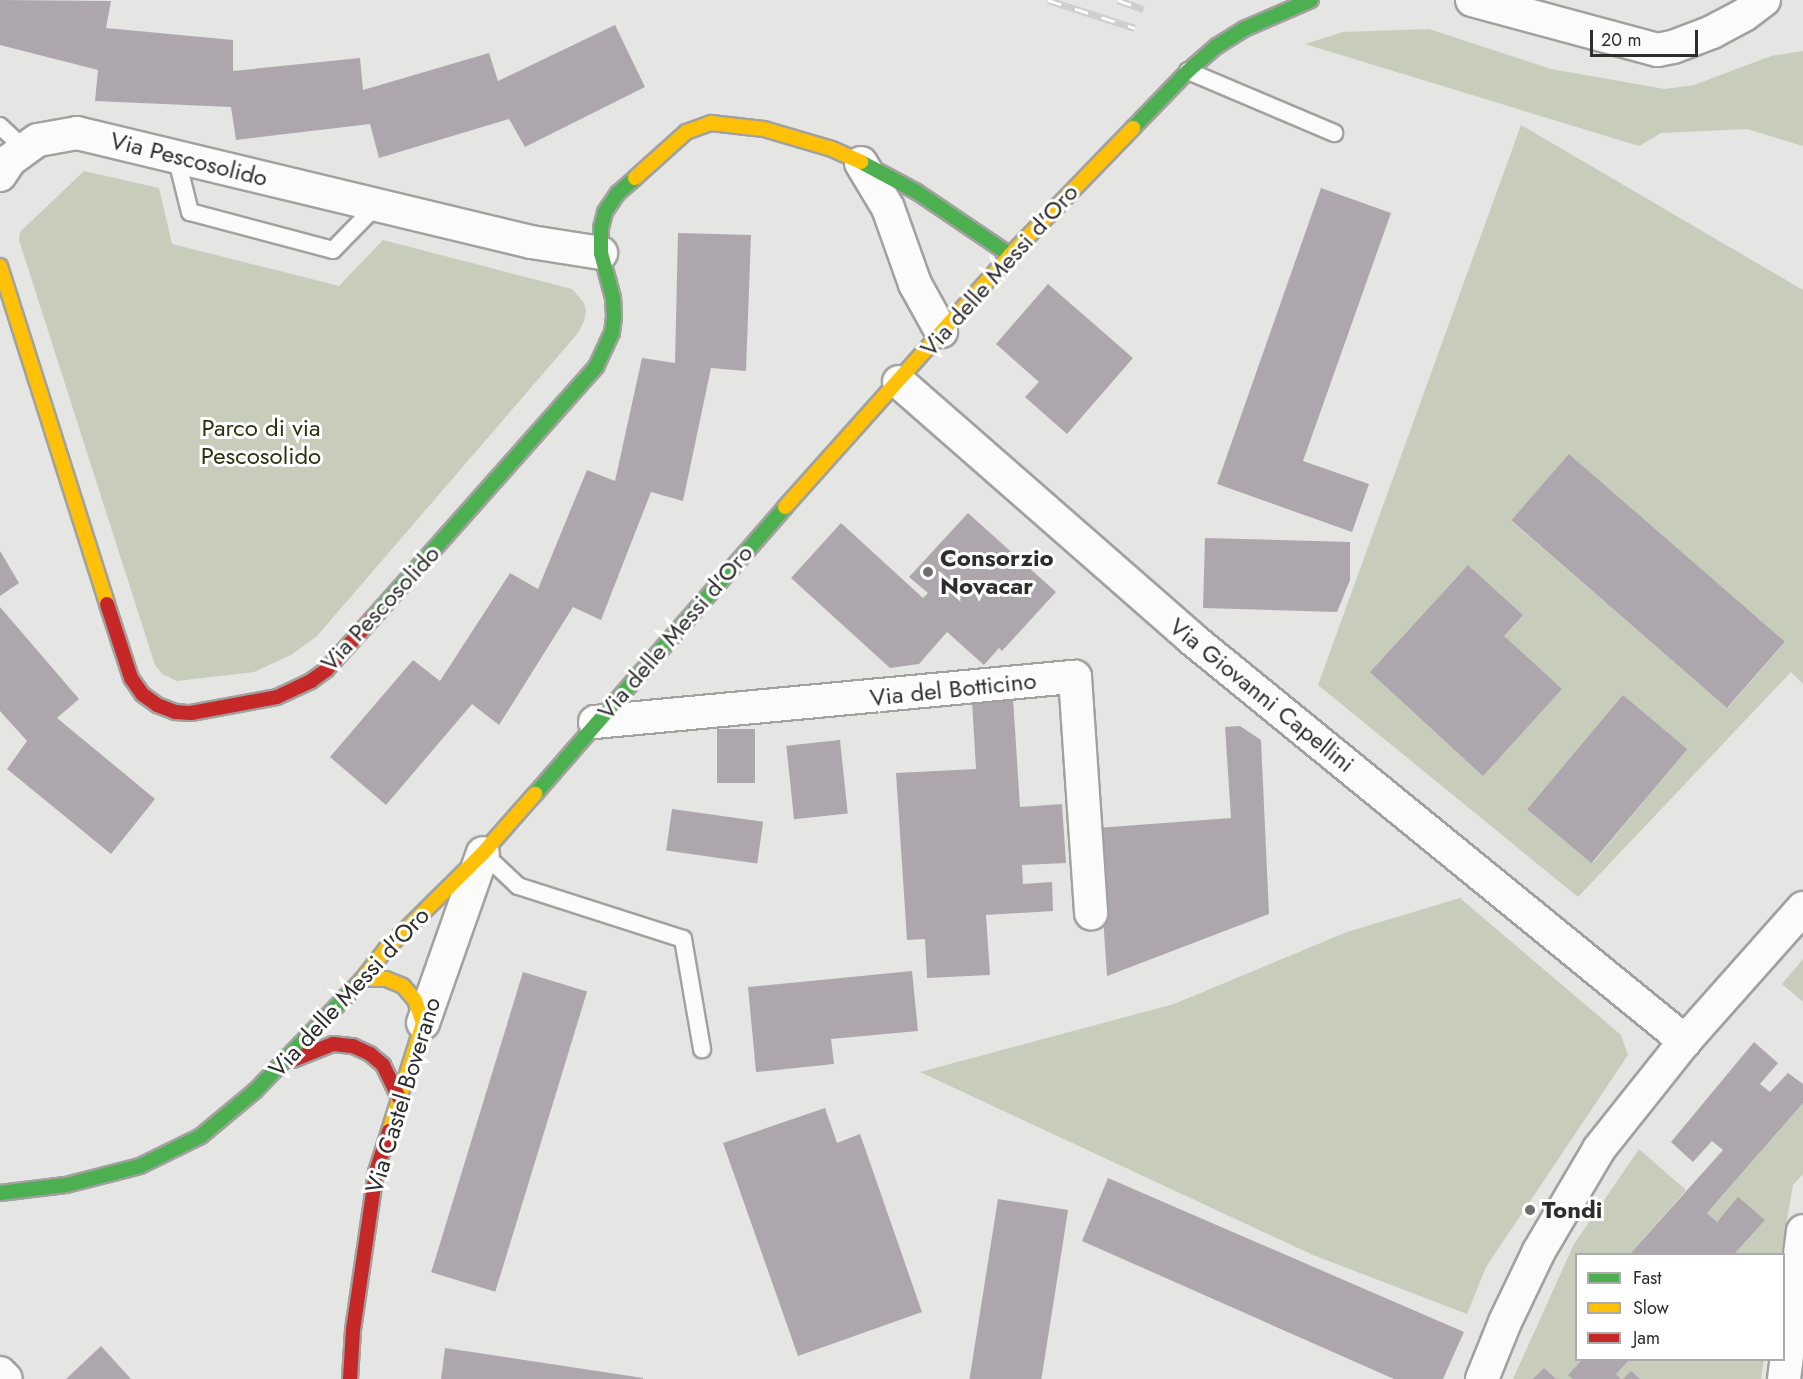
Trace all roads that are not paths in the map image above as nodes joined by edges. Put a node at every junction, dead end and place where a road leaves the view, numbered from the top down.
1 (1311, 0) edge
2 (1472, 0) edge
3 (1764, 0) edge
4 (1188, 70) junction
5 (0, 126) edge
6 (1334, 133) dead end
7 (24, 148) junction
8 (176, 156) junction
9 (861, 163) junction
10 (0, 175) edge
11 (376, 206) junction
12 (601, 253) junction
13 (1010, 255) junction
14 (0, 266) edge
15 (941, 331) junction
16 (898, 382) junction
17 (595, 722) junction
18 (483, 853) junction
19 (1803, 908) edge
20 (1091, 913) dead end
21 (363, 979) junction
22 (423, 1023) junction
23 (1685, 1041) junction
24 (702, 1049) dead end
25 (281, 1066) junction
26 (399, 1098) junction
27 (0, 1192) edge
28 (1803, 1231) edge
29 (0, 1373) edge
30 (6, 1379) edge
31 (350, 1379) edge
32 (1482, 1379) edge
33 (1785, 1379) edge

1 - 4 street, Via delle Messi d'Oro
2 - 3 street
4 - 6 lane
4 - 13 street, Via delle Messi d'Oro
5 - 7 lane
7 - 8 street, Via Pescosolido
7 - 10 street, Via Pescosolido
8 - 11 street, Via Pescosolido
8 - 11 lane
9 - 12 street, Via Pescosolido
9 - 13 street, Via Pescosolido
9 - 15 street
11 - 12 street, Via Pescosolido
12 - 14 street, Via Pescosolido
13 - 15 street, Via delle Messi d'Oro
15 - 16 street, Via delle Messi d'Oro
16 - 17 street, Via delle Messi d'Oro
16 - 23 street, Via Giovanni Capellini
17 - 18 street, Via delle Messi d'Oro
17 - 20 street, Via del Botticino
18 - 21 street, Via delle Messi d'Oro
18 - 22 street, Via Castel Boverano
18 - 24 lane
19 - 23 street
21 - 22 street
21 - 25 street, Via delle Messi d'Oro
22 - 26 street, Via Castel Boverano
23 - 32 street
25 - 26 street
25 - 27 street, Via delle Messi d'Oro
26 - 31 street, Via Castel Boverano
28 - 33 street
29 - 30 street

